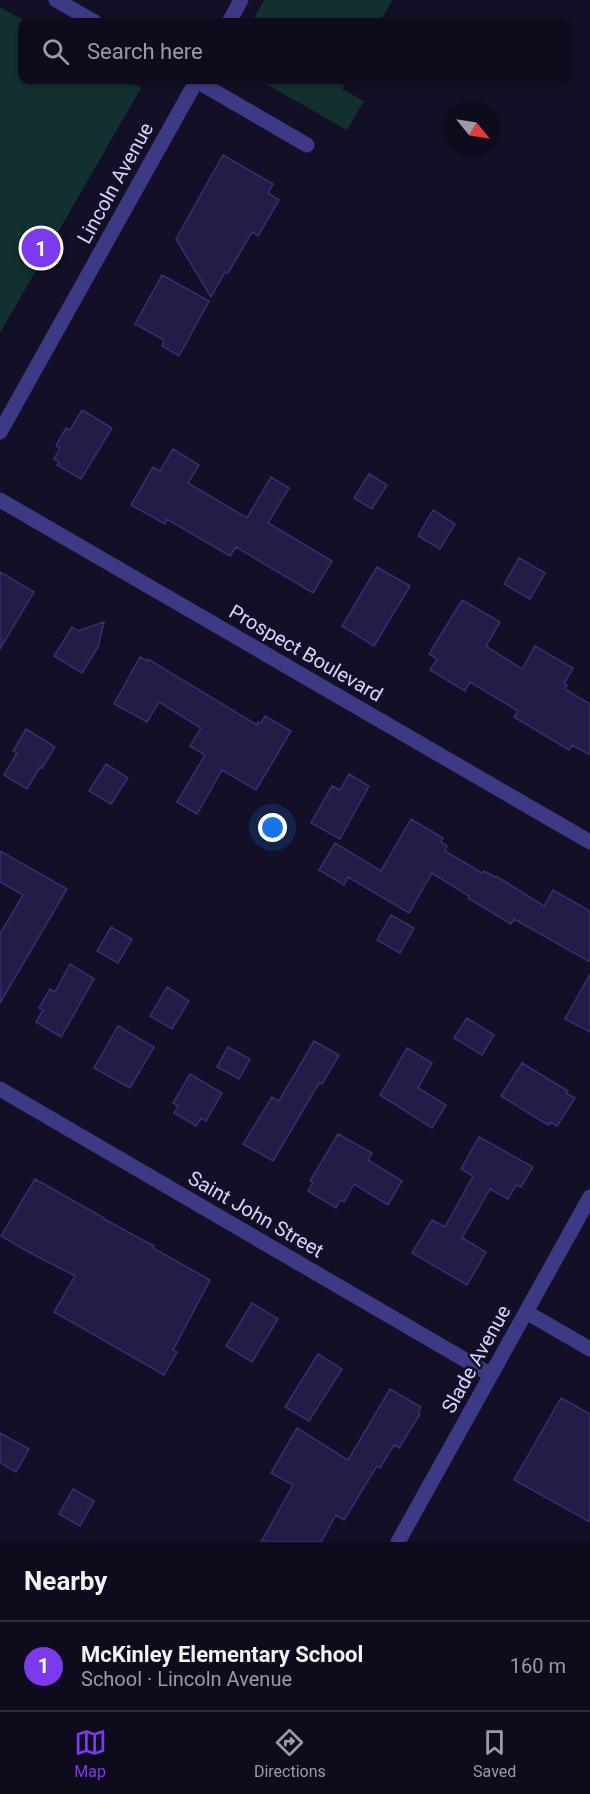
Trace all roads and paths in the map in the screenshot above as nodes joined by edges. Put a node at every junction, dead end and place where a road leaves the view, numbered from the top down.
1 (56, 0) edge
2 (241, 0) edge
3 (88, 18) edge
4 (231, 18) edge
5 (194, 84) edge
6 (203, 84) edge
7 (306, 145) dead end
8 (0, 432) edge
9 (0, 500) edge
10 (590, 842) edge
11 (0, 1089) edge
12 (590, 1197) edge
13 (526, 1312) junction
14 (590, 1349) edge
15 (491, 1375) junction
16 (398, 1542) edge

1 - 3 street
2 - 4 street
5 - 8 street, Lincoln Avenue
6 - 7 street
9 - 10 street, Prospect Boulevard
11 - 15 street, Saint John Street
12 - 13 street, Slade Avenue
13 - 14 street
13 - 15 street, Slade Avenue
15 - 16 street, Slade Avenue

